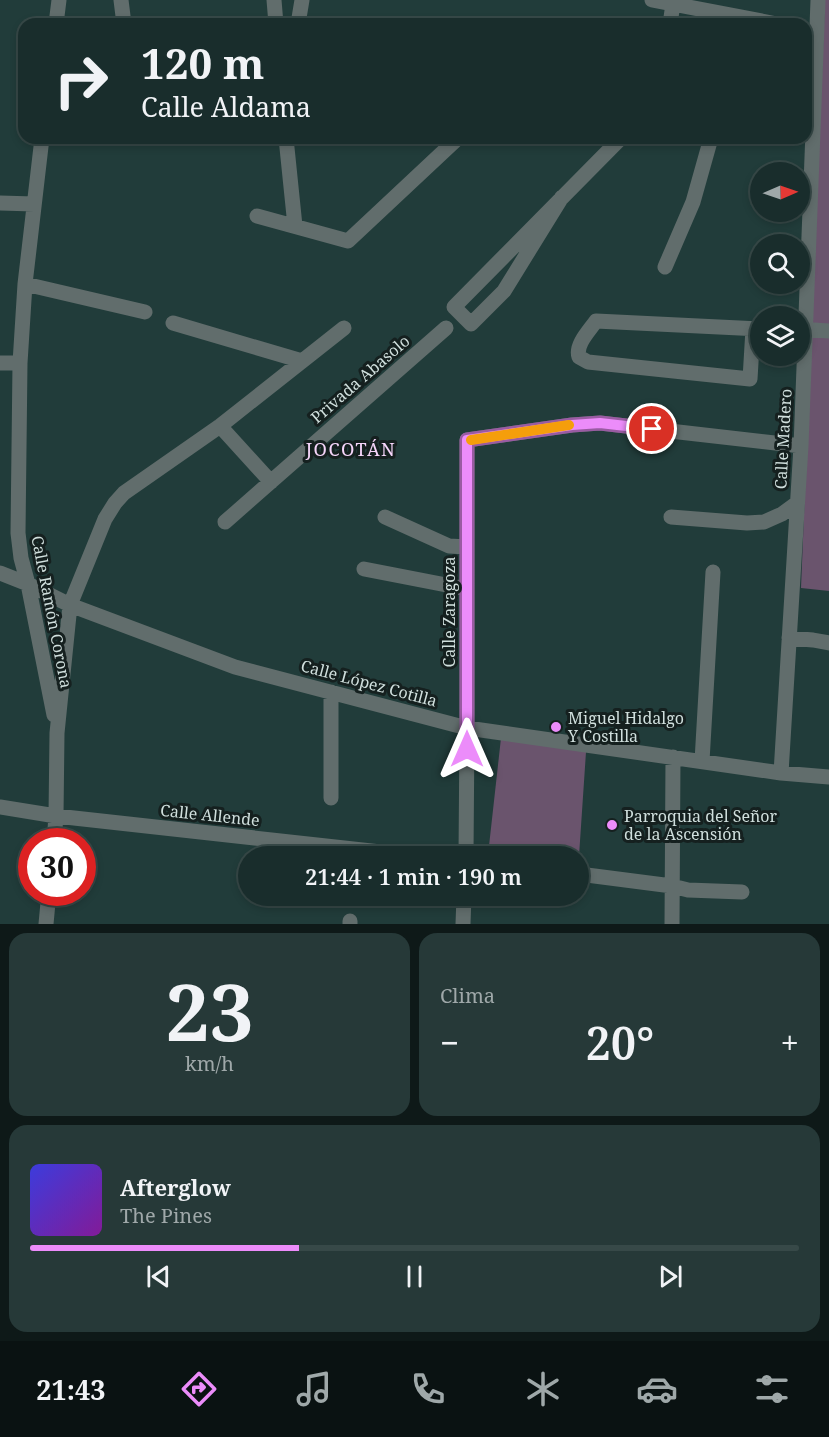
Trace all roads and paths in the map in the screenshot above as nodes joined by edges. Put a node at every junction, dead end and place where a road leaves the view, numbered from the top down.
1 (59, 0) edge
2 (121, 0) edge
3 (274, 0) edge
4 (302, 0) edge
5 (652, 0) edge
6 (818, 0) edge
7 (673, 4) junction
8 (57, 18) edge
9 (123, 18) edge
10 (276, 18) edge
11 (299, 18) edge
12 (671, 18) edge
13 (731, 18) edge
14 (812, 27) edge
15 (41, 144) edge
16 (287, 144) edge
17 (452, 144) edge
18 (615, 144) edge
19 (709, 144) edge
20 (808, 144) edge
21 (562, 197) junction
22 (0, 203) edge
23 (34, 204) junction
24 (257, 216) dead end
25 (295, 226) junction
26 (665, 267) dead end
27 (25, 284) junction
28 (804, 306) edge
29 (145, 312) dead end
30 (172, 323) dead end
31 (344, 328) dead end
32 (446, 328) dead end
33 (757, 329) edge
34 (810, 330) edge
35 (829, 331) edge
36 (303, 361) junction
37 (0, 363) edge
38 (20, 363) junction
39 (802, 366) edge
40 (220, 426) junction
41 (801, 446) junction
42 (271, 482) junction
43 (797, 504) junction
44 (385, 517) dead end
45 (671, 517) dead end
46 (225, 522) dead end
47 (463, 547) junction
48 (364, 569) dead end
49 (713, 572) dead end
50 (0, 573) edge
51 (28, 584) junction
52 (467, 589) junction
53 (69, 605) junction
54 (789, 638) junction
55 (829, 644) edge
56 (331, 692) junction
57 (467, 728) junction
58 (57, 733) junction
59 (673, 757) junction
60 (702, 761) junction
61 (781, 773) junction
62 (829, 777) edge
63 (331, 798) dead end
64 (0, 807) edge
65 (56, 816) junction
66 (55, 828) edge
67 (327, 846) edge
68 (466, 846) edge
69 (589, 875) edge
70 (672, 886) junction
71 (742, 892) dead end
72 (48, 906) edge
73 (464, 906) edge
74 (46, 924) edge
75 (463, 924) edge
76 (672, 924) edge

1 - 8 street
2 - 9 street
3 - 10 street
4 - 11 street
5 - 7 street
6 - 14 street, Calle Madero
7 - 12 street
7 - 13 street
15 - 23 street, Calle Ramón Corona
16 - 25 street
17 - 25 street
18 - 21 street
19 - 26 street
20 - 28 street, Calle Madero
21 - 21 street
22 - 23 street
23 - 27 street, Calle Ramón Corona
24 - 25 street
27 - 29 street
27 - 38 street, Calle Ramón Corona
30 - 36 street
31 - 36 street
32 - 42 street, Privada Abasolo
33 - 33 street
34 - 35 street
36 - 40 street
37 - 38 street
38 - 51 street, Calle Ramón Corona
39 - 41 street, Calle Madero
40 - 42 street
40 - 53 street
41 - 43 street, Calle Madero
41 - 47 street, Calle Zaragoza
42 - 46 street, Privada Abasolo
43 - 45 street
43 - 54 street, Calle Madero
44 - 47 street
47 - 52 street, Calle Zaragoza
48 - 52 street
49 - 60 street
50 - 51 street, Calle López Cotilla
51 - 53 street, Calle López Cotilla
51 - 58 street, Calle Ramón Corona
52 - 57 street, Calle Zaragoza
53 - 56 street, Calle López Cotilla
53 - 58 street
54 - 55 street
54 - 61 street, Calle Madero
56 - 57 street, Calle López Cotilla
56 - 63 street
57 - 59 street, Calle López Cotilla
57 - 68 street, Calle Zaragoza
58 - 65 street
59 - 60 street, Calle López Cotilla
59 - 70 street
60 - 61 street, Calle López Cotilla
61 - 62 street, Calle López Cotilla
64 - 65 street, Calle Allende
65 - 66 street
65 - 67 street, Calle Allende
69 - 70 street
70 - 71 street
70 - 76 street
72 - 74 street
73 - 75 street

